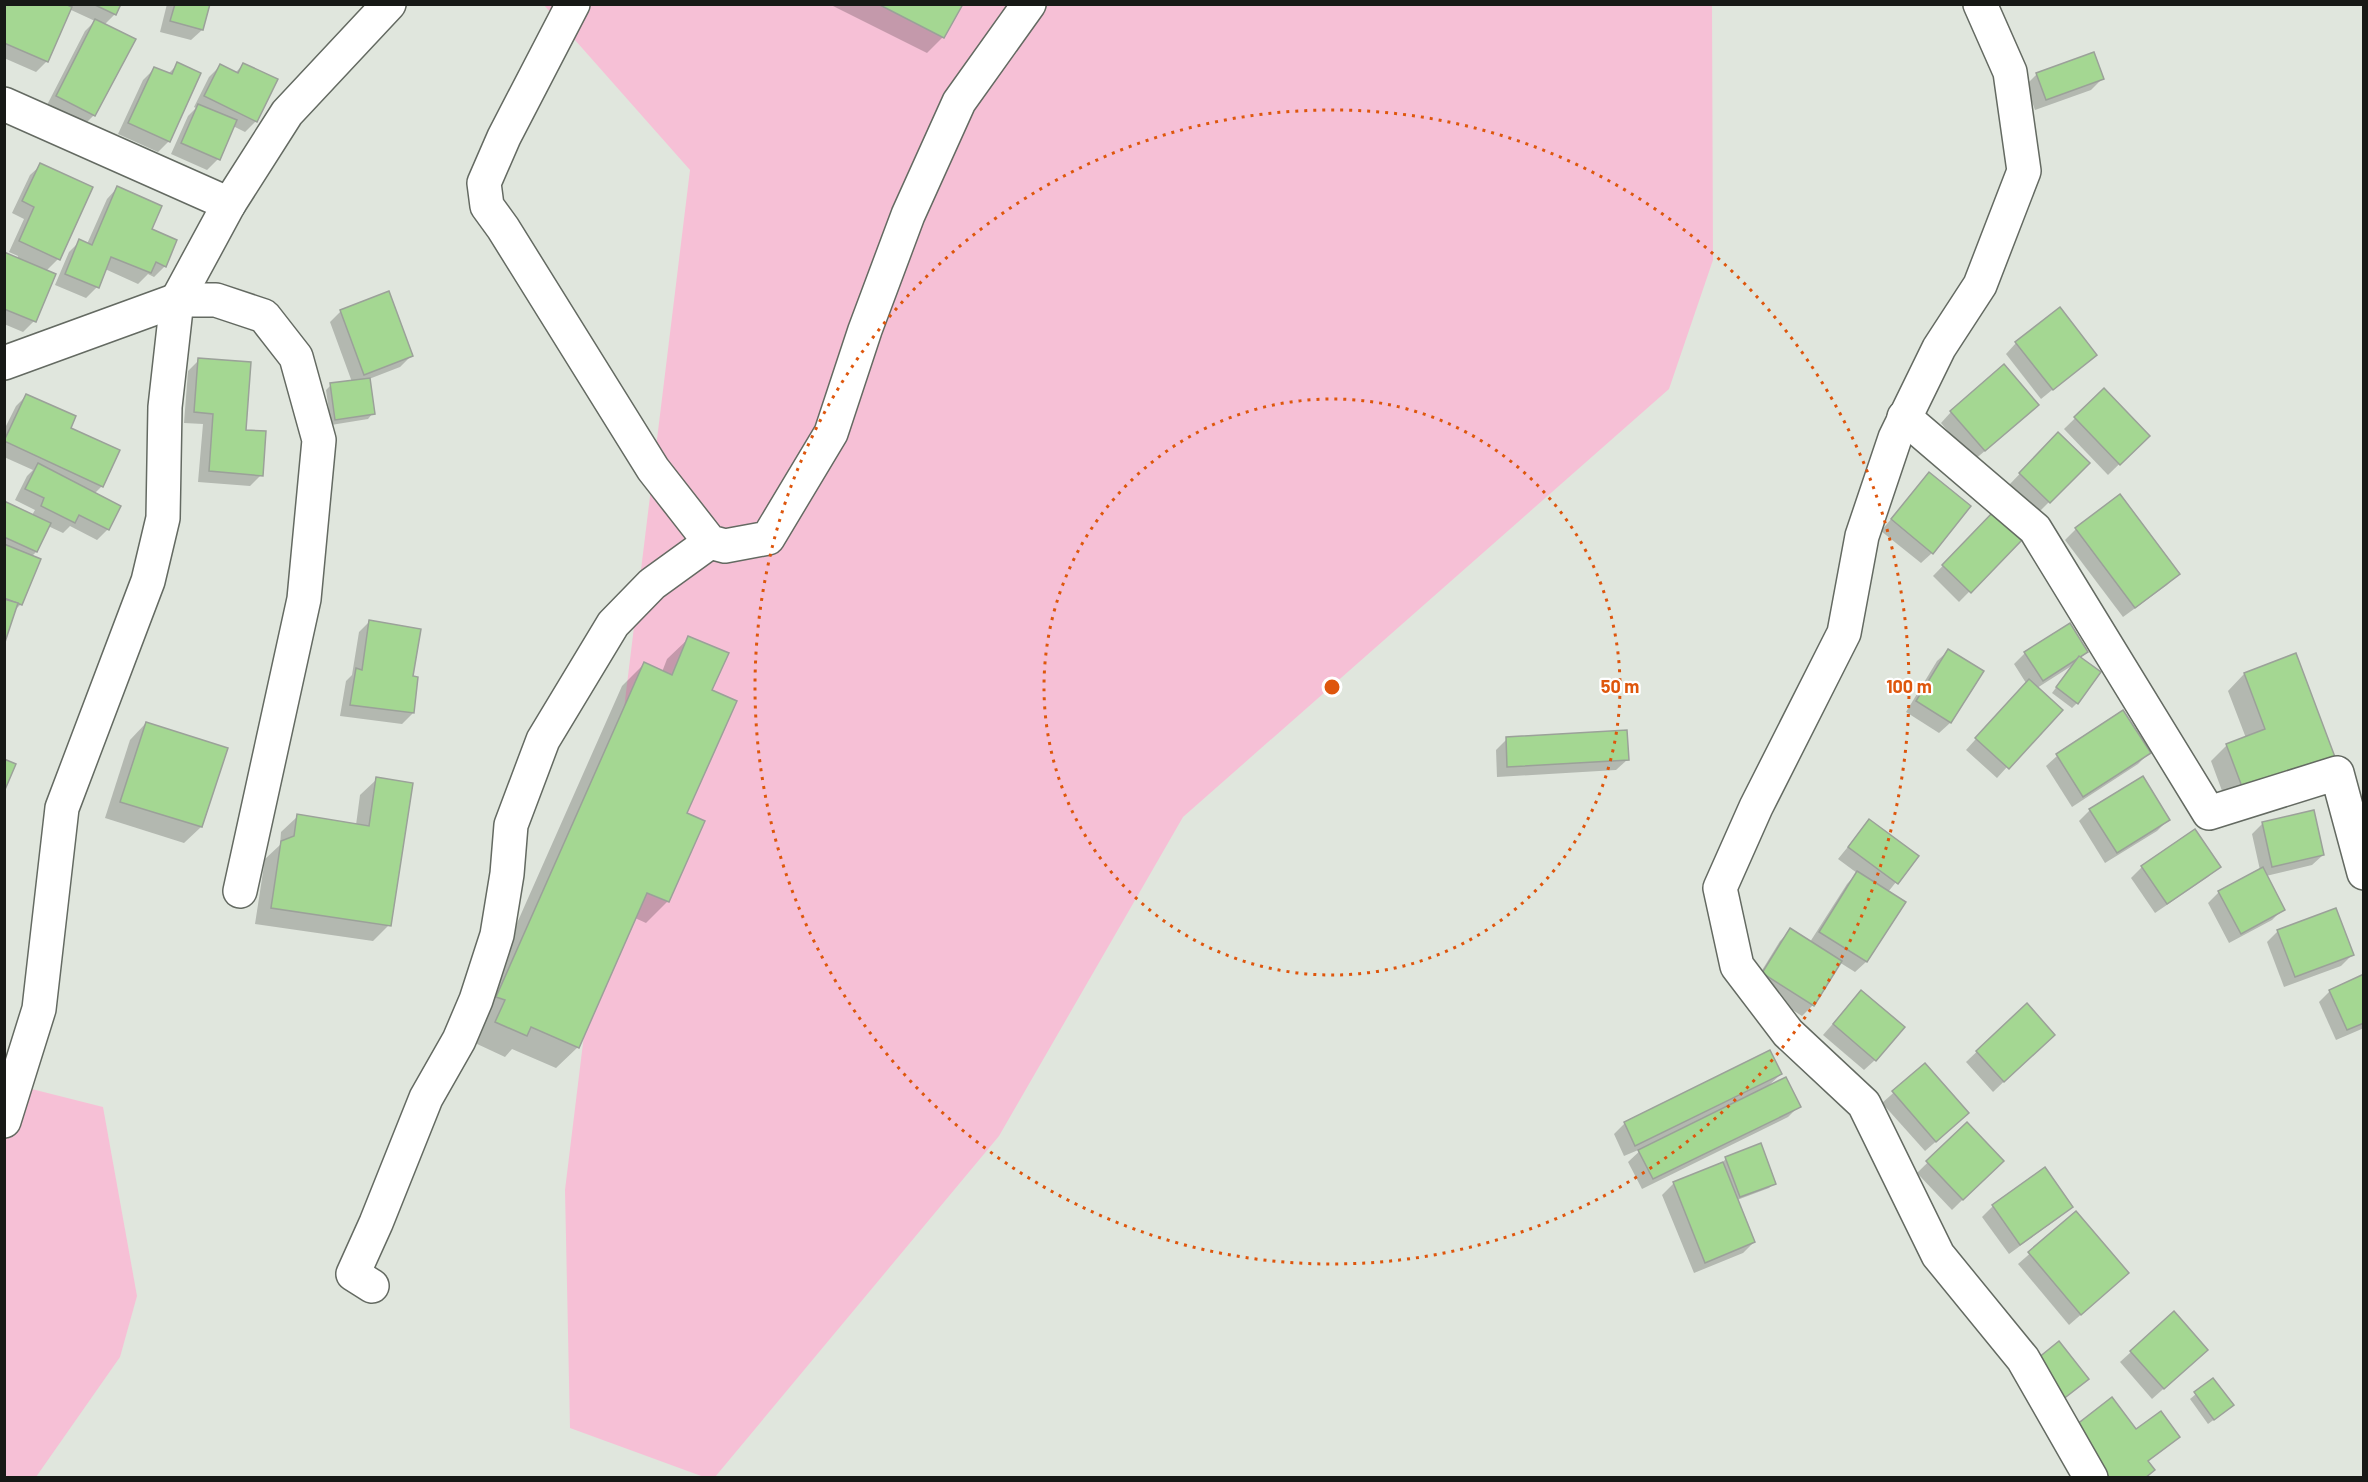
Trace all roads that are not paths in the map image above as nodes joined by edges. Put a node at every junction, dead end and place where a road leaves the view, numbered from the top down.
1 (389, 4) edge
2 (573, 4) edge
3 (1029, 4) edge
4 (1980, 4) edge
5 (4, 104) edge
6 (229, 204) junction
7 (177, 300) junction
8 (4, 363) edge
9 (1904, 417) junction
10 (710, 542) junction
11 (2364, 873) edge
12 (240, 891) dead end
13 (4, 1121) edge
14 (372, 1286) dead end
15 (2091, 1478) edge

1 - 6 street
2 - 10 street
3 - 10 street
4 - 9 street
5 - 6 street
6 - 7 street
7 - 8 street
7 - 12 street
7 - 13 street
9 - 11 street
9 - 15 street
10 - 14 street

